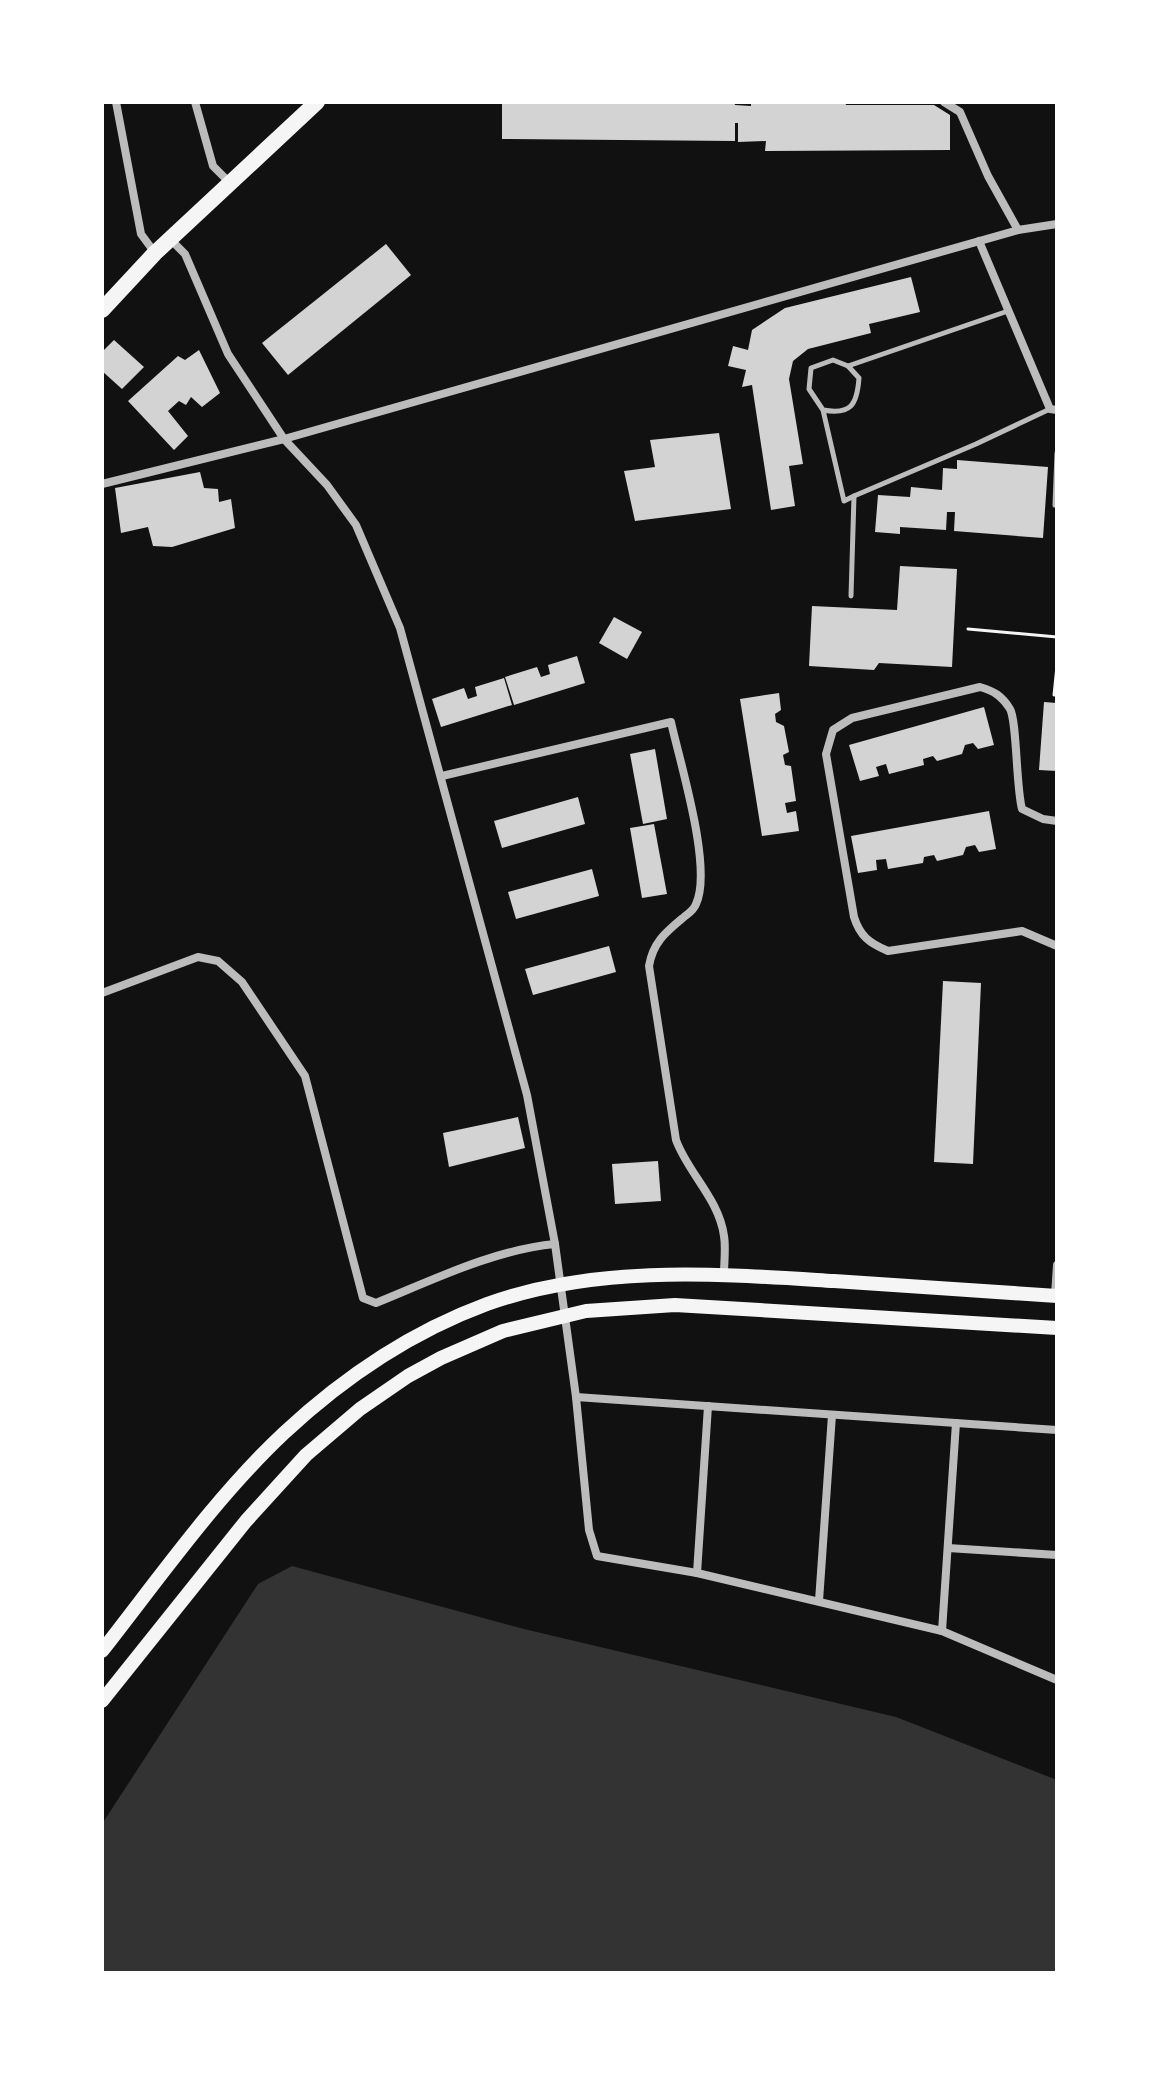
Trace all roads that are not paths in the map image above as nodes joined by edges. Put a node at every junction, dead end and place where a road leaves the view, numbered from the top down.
1 (116, 102) edge
2 (195, 102) edge
3 (944, 102) edge
4 (313, 103) edge
5 (229, 182) junction
6 (1057, 224) edge
7 (1018, 230) junction
8 (170, 239) junction
9 (979, 241) junction
10 (155, 253) junction
11 (102, 310) edge
12 (1008, 311) junction
13 (848, 366) junction
14 (1053, 409) edge
15 (823, 410) junction
16 (284, 439) junction
17 (1057, 453) edge
18 (102, 484) edge
19 (854, 496) junction
20 (1057, 505) edge
21 (851, 596) dead end
22 (442, 776) junction
23 (1057, 821) edge
24 (1057, 946) edge
25 (102, 993) edge
26 (555, 1244) junction
27 (1057, 1265) edge
28 (724, 1274) junction
29 (560, 1285) junction
30 (1056, 1296) edge
31 (565, 1315) junction
32 (1057, 1328) edge
33 (576, 1397) junction
34 (708, 1406) junction
35 (832, 1415) junction
36 (956, 1423) junction
37 (1057, 1430) edge
38 (948, 1548) junction
39 (1057, 1555) edge
40 (697, 1573) junction
41 (819, 1601) junction
42 (942, 1631) junction
43 (102, 1651) edge
44 (1057, 1680) edge
45 (102, 1701) edge

1 - 10 street
2 - 5 street
3 - 7 street
4 - 5 highway
5 - 8 highway
6 - 7 street
7 - 9 street
8 - 10 highway
8 - 16 street
9 - 12 street
9 - 16 street
10 - 11 highway
12 - 13 lane
12 - 14 street
13 - 15 lane
13 - 15 lane
14 - 19 lane
15 - 19 lane
16 - 18 street
16 - 22 street
17 - 20 lane
19 - 21 lane
22 - 26 street
22 - 28 street
23 - 24 street
25 - 26 street
26 - 29 street
27 - 30 street
28 - 29 main road
28 - 30 main road
29 - 31 street
29 - 43 main road
31 - 32 main road
31 - 33 street
31 - 45 main road
33 - 34 street
33 - 40 street
34 - 35 street
34 - 40 street
35 - 36 street
35 - 41 street
36 - 37 street
36 - 38 street
38 - 39 street
38 - 42 street
40 - 41 street
41 - 42 street
42 - 44 street

